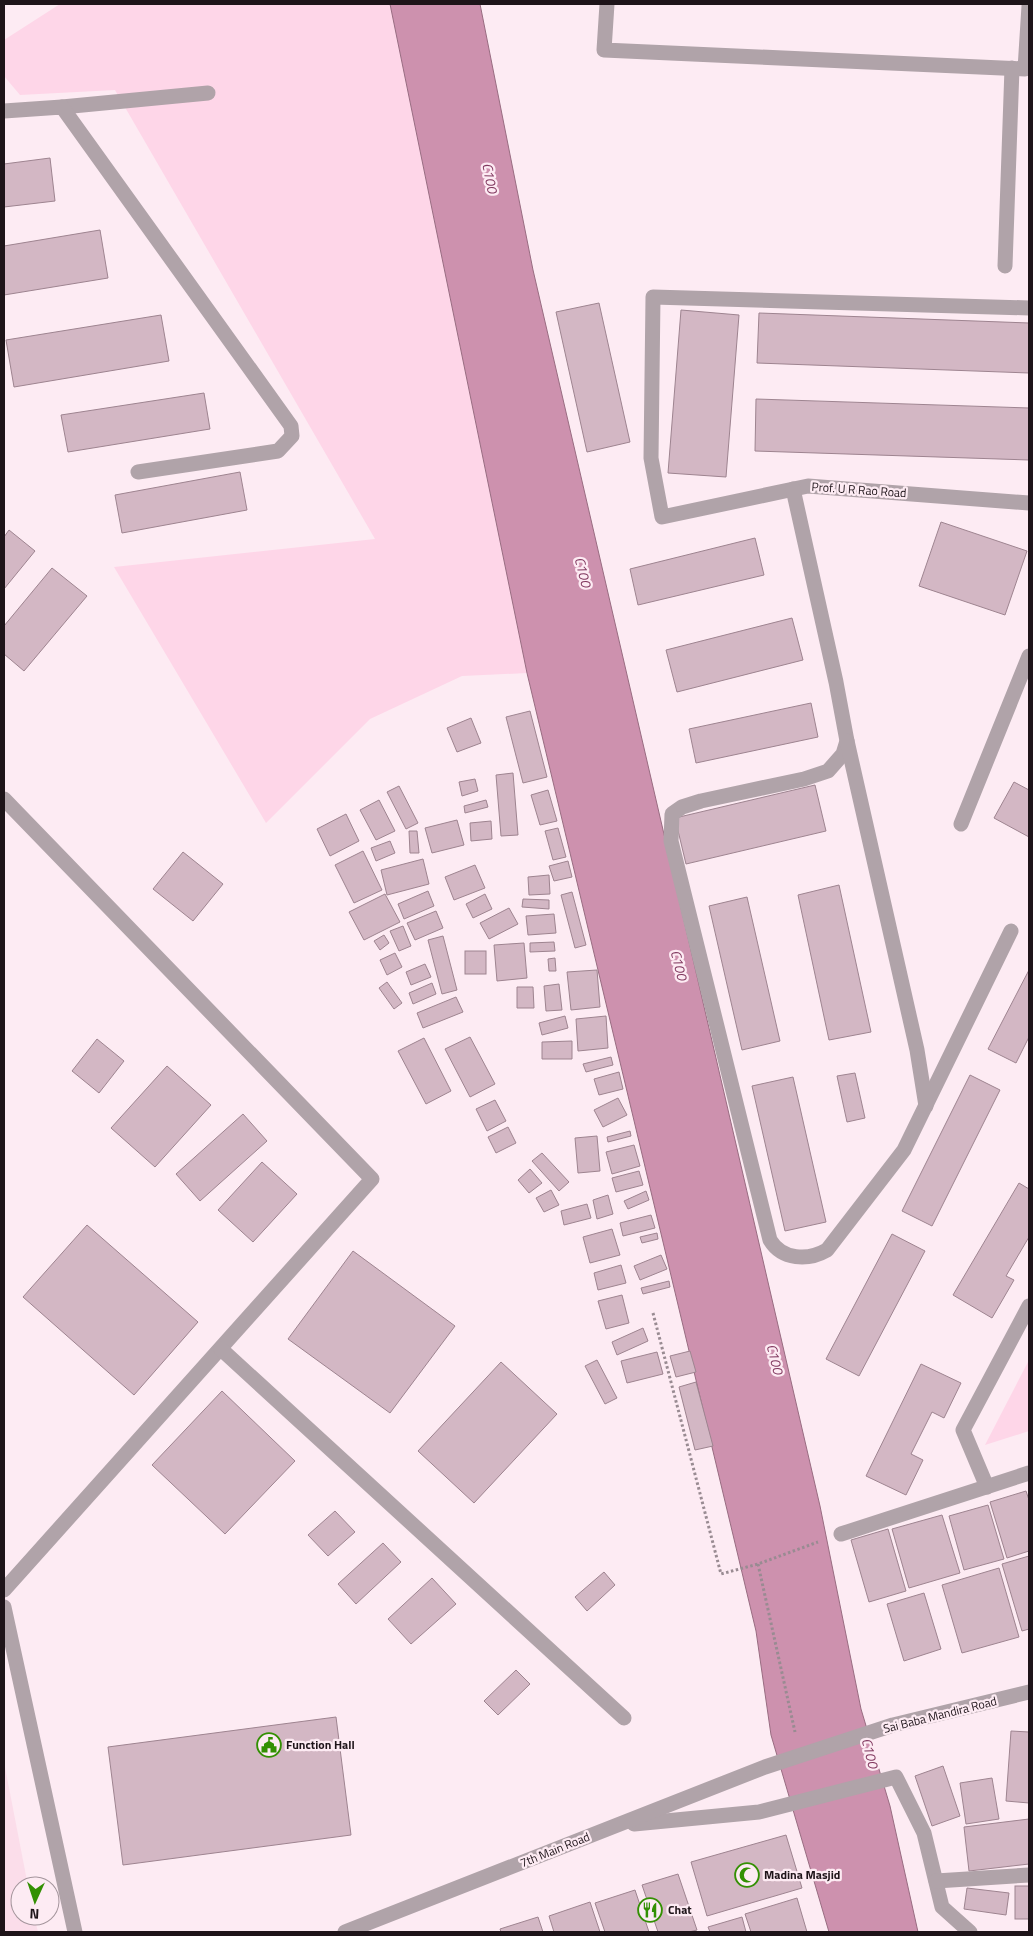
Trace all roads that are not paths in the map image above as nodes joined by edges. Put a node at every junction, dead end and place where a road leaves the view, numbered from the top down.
1 (607, 4) edge
2 (1029, 6) edge
3 (1028, 36) edge
4 (1012, 68) junction
5 (208, 93) dead end
6 (62, 107) junction
7 (4, 111) edge
8 (1004, 266) dead end
9 (1029, 308) edge
10 (138, 472) dead end
11 (792, 489) junction
12 (1029, 503) edge
13 (1029, 656) edge
14 (847, 741) junction
15 (4, 799) edge
16 (961, 824) dead end
17 (1011, 931) dead end
18 (926, 1106) junction
19 (1029, 1306) edge
20 (221, 1349) junction
21 (1029, 1473) edge
22 (987, 1487) junction
23 (841, 1534) road end
24 (4, 1590) edge
25 (4, 1607) edge
26 (1029, 1692) edge
27 (624, 1718) dead end
28 (765, 1768) joint
29 (616, 1826) junction
30 (1029, 1875) edge
31 (936, 1881) junction
32 (75, 1932) edge
33 (345, 1932) edge
34 (970, 1932) edge

1 - 4 street
2 - 3 street
3 - 4 street
4 - 8 street
5 - 6 street
6 - 7 street
6 - 10 street
9 - 11 street, Prof. U R Rao Road
11 - 12 street, Prof. U R Rao Road
11 - 14 street
13 - 16 street
14 - 18 street
14 - 18 street
15 - 20 street
17 - 18 street
19 - 22 street
20 - 24 street
20 - 27 street
21 - 22 street
22 - 23 street
25 - 32 street
26 - 28 street, Sai Baba Mandira Road
28 - 29 street, 7th Main Road
29 - 31 street
29 - 33 street, 7th Main Road
30 - 31 street
31 - 34 street

